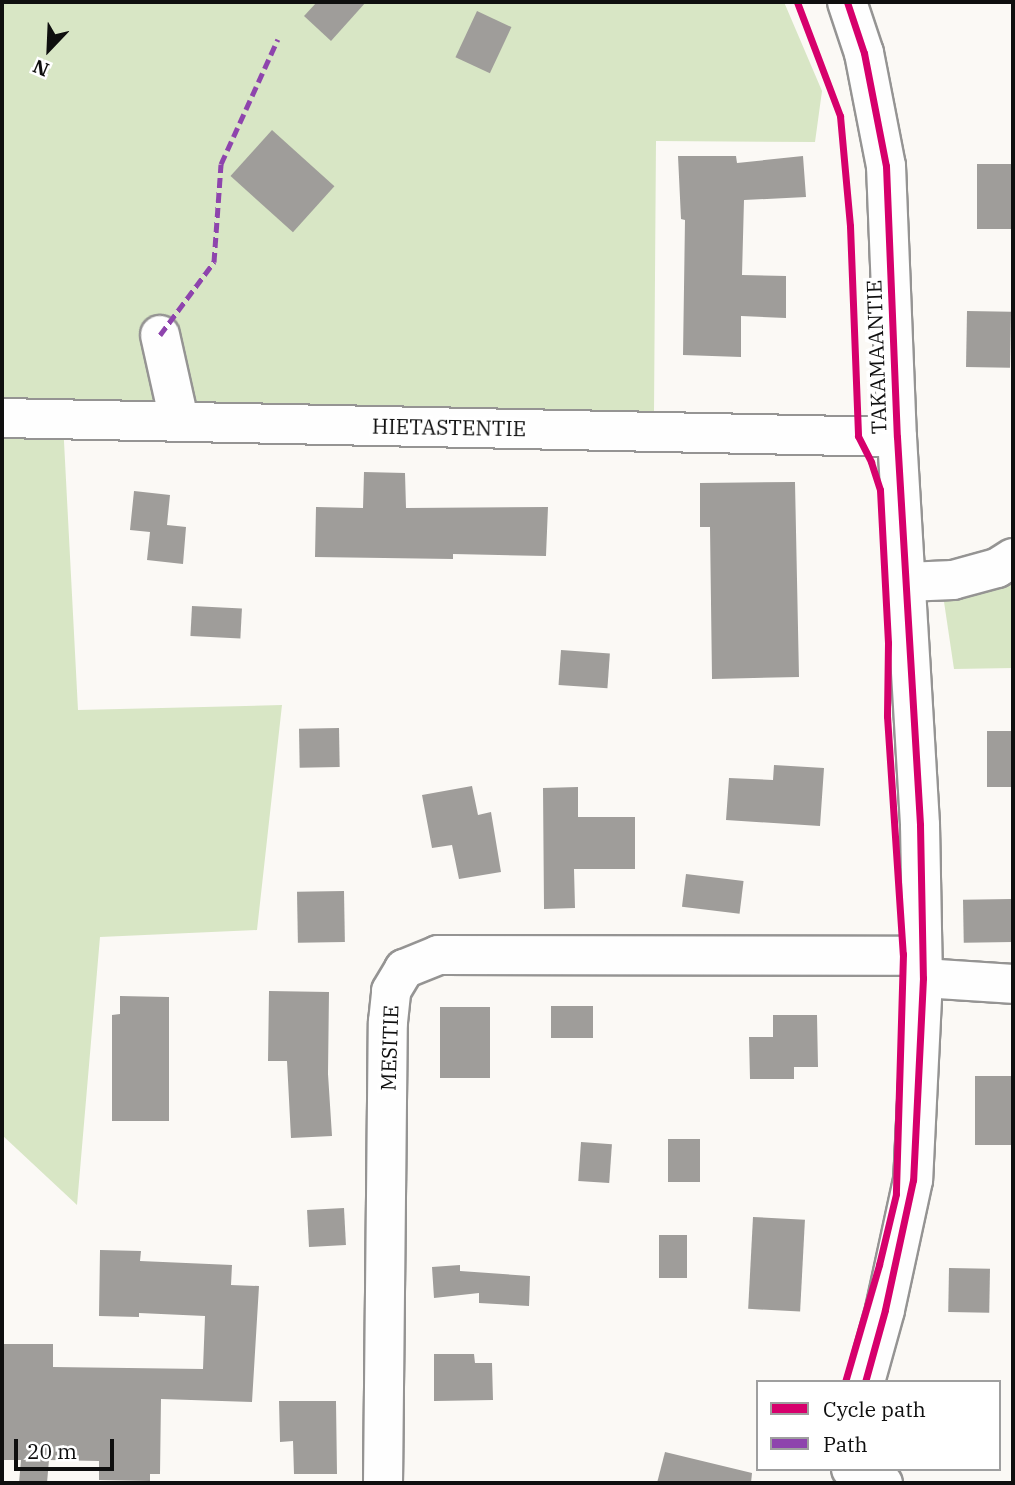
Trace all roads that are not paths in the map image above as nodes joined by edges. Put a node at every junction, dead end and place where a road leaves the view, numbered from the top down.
1 (847, 2) edge
2 (160, 335) dead end
3 (2, 418) edge
4 (179, 420) junction
5 (897, 437) junction
6 (1013, 558) edge
7 (906, 582) junction
8 (922, 967) junction
9 (1013, 984) edge
10 (866, 1380) edge
11 (856, 1471) edge
12 (383, 1483) edge
13 (883, 1483) edge

1 - 5 street, TAKAMAANTIE
2 - 4 street
3 - 4 street, HIETASTENTIE
4 - 5 street, HIETASTENTIE
5 - 7 street, TAKAMAANTIE
6 - 7 street
7 - 8 street, TAKAMAANTIE
8 - 9 street, MESITIE
8 - 10 street, TAKAMAANTIE
8 - 12 street, MESITIE
11 - 13 street

